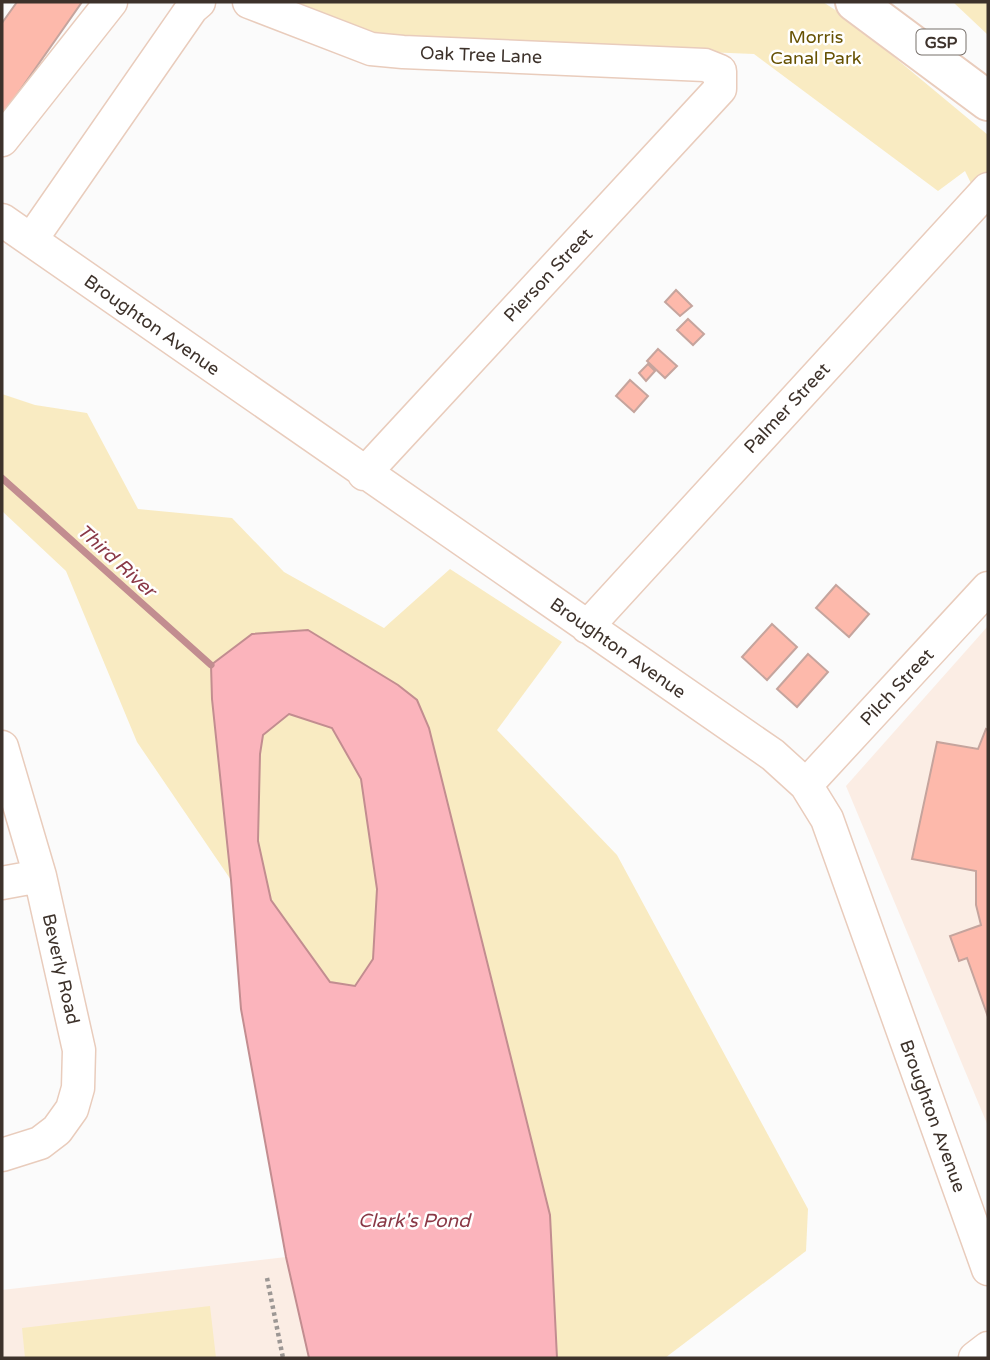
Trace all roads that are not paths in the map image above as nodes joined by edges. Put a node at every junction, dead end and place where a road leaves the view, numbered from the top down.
1 (111, 2) edge
2 (199, 2) edge
3 (249, 2) edge
4 (855, 2) edge
5 (892, 2) edge
6 (720, 71) joint
7 (988, 85) edge
8 (988, 101) edge
9 (2, 140) edge
10 (988, 189) edge
11 (2, 220) edge
12 (31, 240) junction
13 (364, 474) junction
14 (988, 589) edge
15 (587, 627) junction
16 (2, 747) edge
17 (806, 785) junction
18 (40, 876) junction
19 (2, 883) edge
20 (2, 1155) edge
21 (988, 1269) edge
22 (988, 1348) edge
23 (975, 1358) edge

1 - 9 street
2 - 12 street
3 - 6 street, Oak Tree Lane
4 - 8 highway
5 - 7 highway, GSP
6 - 13 street, Pierson Street
10 - 15 street, Palmer Street
11 - 12 street, Broughton Avenue
12 - 13 street, Broughton Avenue
13 - 15 street, Broughton Avenue
14 - 17 street, Pilch Street
15 - 17 street, Broughton Avenue
16 - 18 street, Beverly Road
17 - 21 street, Broughton Avenue
18 - 19 street
18 - 20 street, Beverly Road
22 - 23 street

